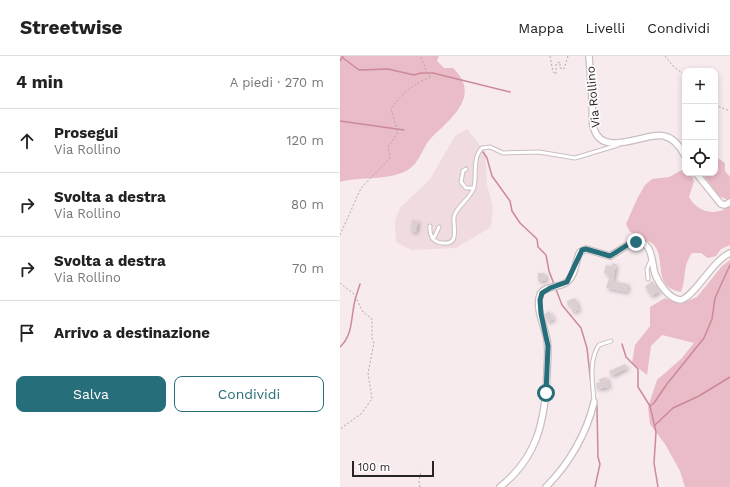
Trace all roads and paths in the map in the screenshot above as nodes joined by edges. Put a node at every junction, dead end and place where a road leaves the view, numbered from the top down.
1 (420, 56) edge
2 (550, 56) edge
3 (568, 56) edge
4 (589, 56) edge
5 (665, 56) edge
6 (682, 73) edge
7 (718, 106) edge
8 (730, 112) edge
9 (622, 143) junction
10 (682, 152) edge
11 (466, 169) dead end
12 (698, 176) edge
13 (474, 188) junction
14 (730, 202) edge
15 (430, 226) dead end
16 (439, 227) dead end
17 (340, 234) edge
18 (432, 238) junction
19 (730, 254) edge
20 (652, 255) junction
21 (648, 279) dead end
22 (340, 283) edge
23 (610, 341) dead end
24 (594, 402) joint
25 (340, 429) edge
26 (421, 470) dead end
27 (420, 487) edge
28 (500, 487) edge
29 (546, 487) edge

1 - 17 path
2 - 3 path
4 - 9 street, Via Rollino
5 - 6 path
7 - 8 path
9 - 10 street, Via Rollino
9 - 13 lane, Via Rollino
11 - 13 lane
12 - 14 street
13 - 18 lane, Via Rollino
15 - 18 lane
16 - 18 lane
19 - 20 street
20 - 21 lane
20 - 28 street
22 - 25 path
23 - 24 lane
24 - 29 street
26 - 27 path

